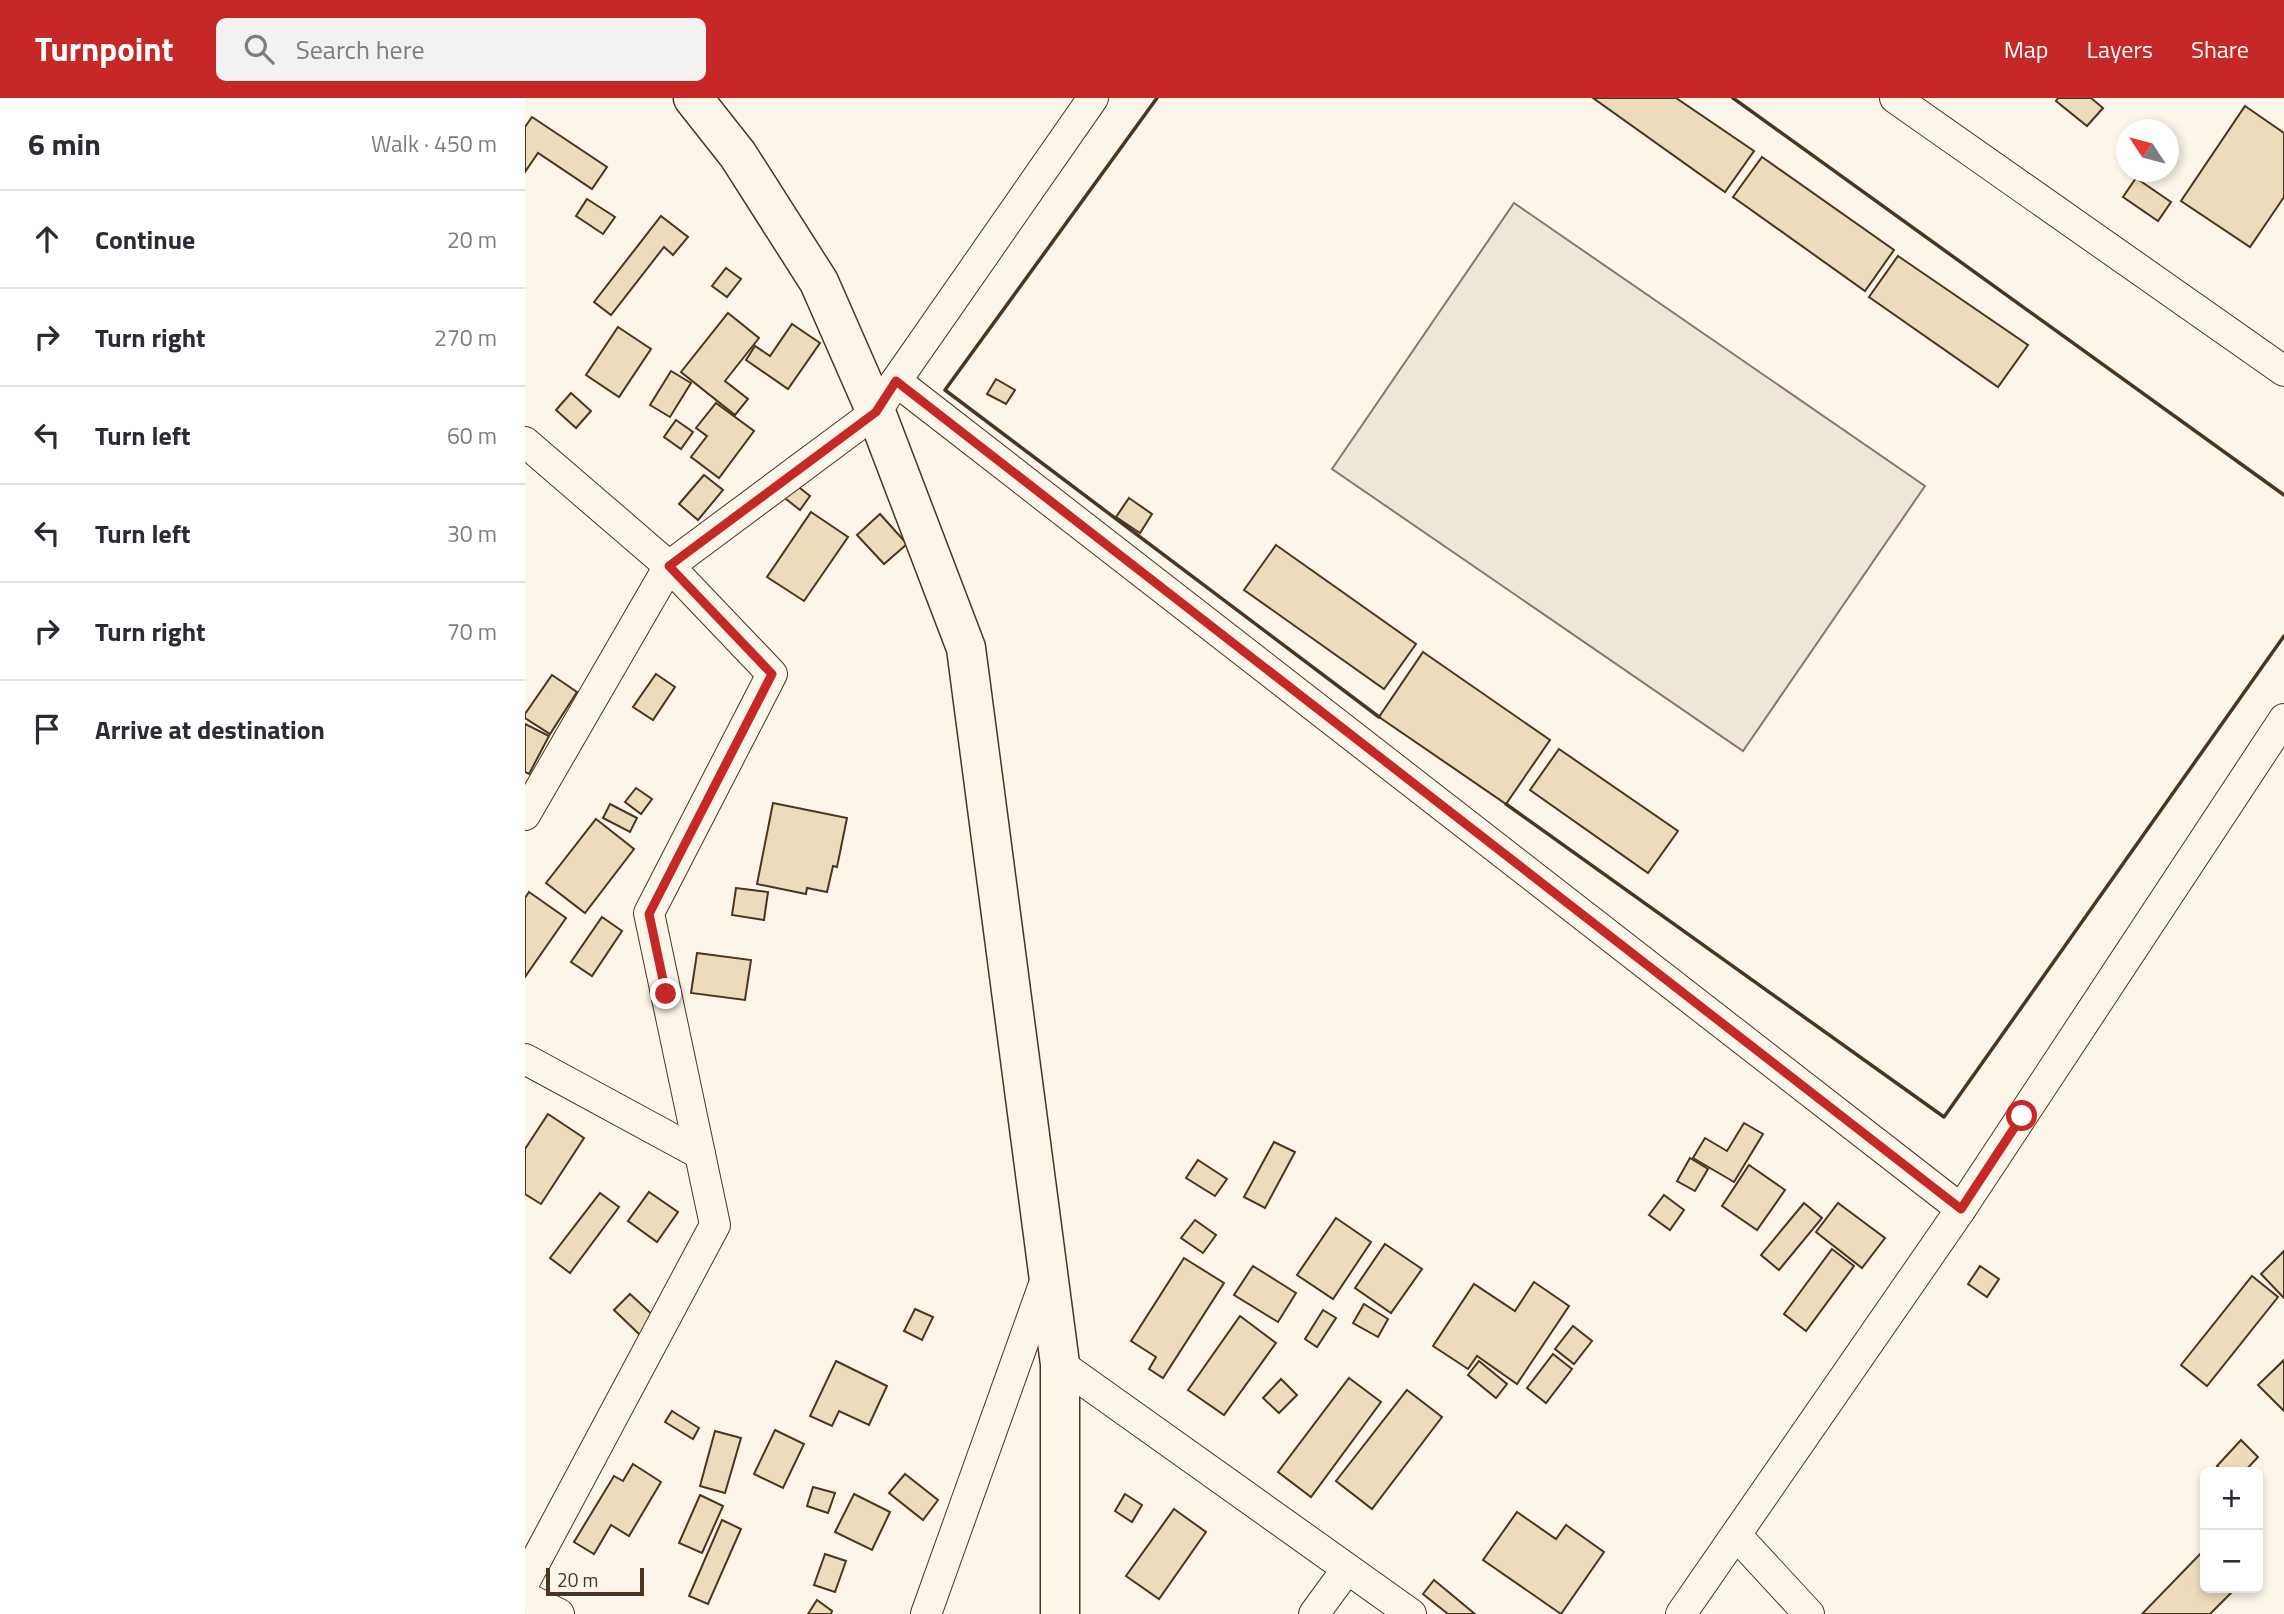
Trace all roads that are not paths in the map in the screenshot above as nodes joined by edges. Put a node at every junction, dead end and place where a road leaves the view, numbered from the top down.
1 (693, 98) edge
2 (1093, 98) edge
3 (1895, 98) edge
4 (2284, 371) edge
5 (886, 396) junction
6 (525, 442) edge
7 (669, 566) junction
8 (2284, 719) edge
9 (525, 815) edge
10 (525, 1059) edge
11 (700, 1154) junction
12 (1961, 1209) junction
13 (1048, 1273) junction
14 (1060, 1364) junction
15 (1735, 1535) junction
16 (1347, 1569) junction
17 (525, 1581) edge
18 (525, 1597) edge
19 (559, 1614) edge
20 (926, 1614) edge
21 (1060, 1614) edge
22 (1314, 1614) edge
23 (1411, 1614) edge
24 (1681, 1614) edge
25 (1809, 1614) edge

1 - 5 highway
2 - 5 street
3 - 4 street
5 - 7 street
5 - 12 street
5 - 13 highway
6 - 7 street
7 - 9 street
7 - 11 street
8 - 12 street
10 - 11 street
11 - 17 street
12 - 15 street
13 - 14 highway
13 - 20 street
14 - 16 street
14 - 21 highway
15 - 24 street
15 - 25 street
16 - 22 street
16 - 23 street
18 - 19 street

